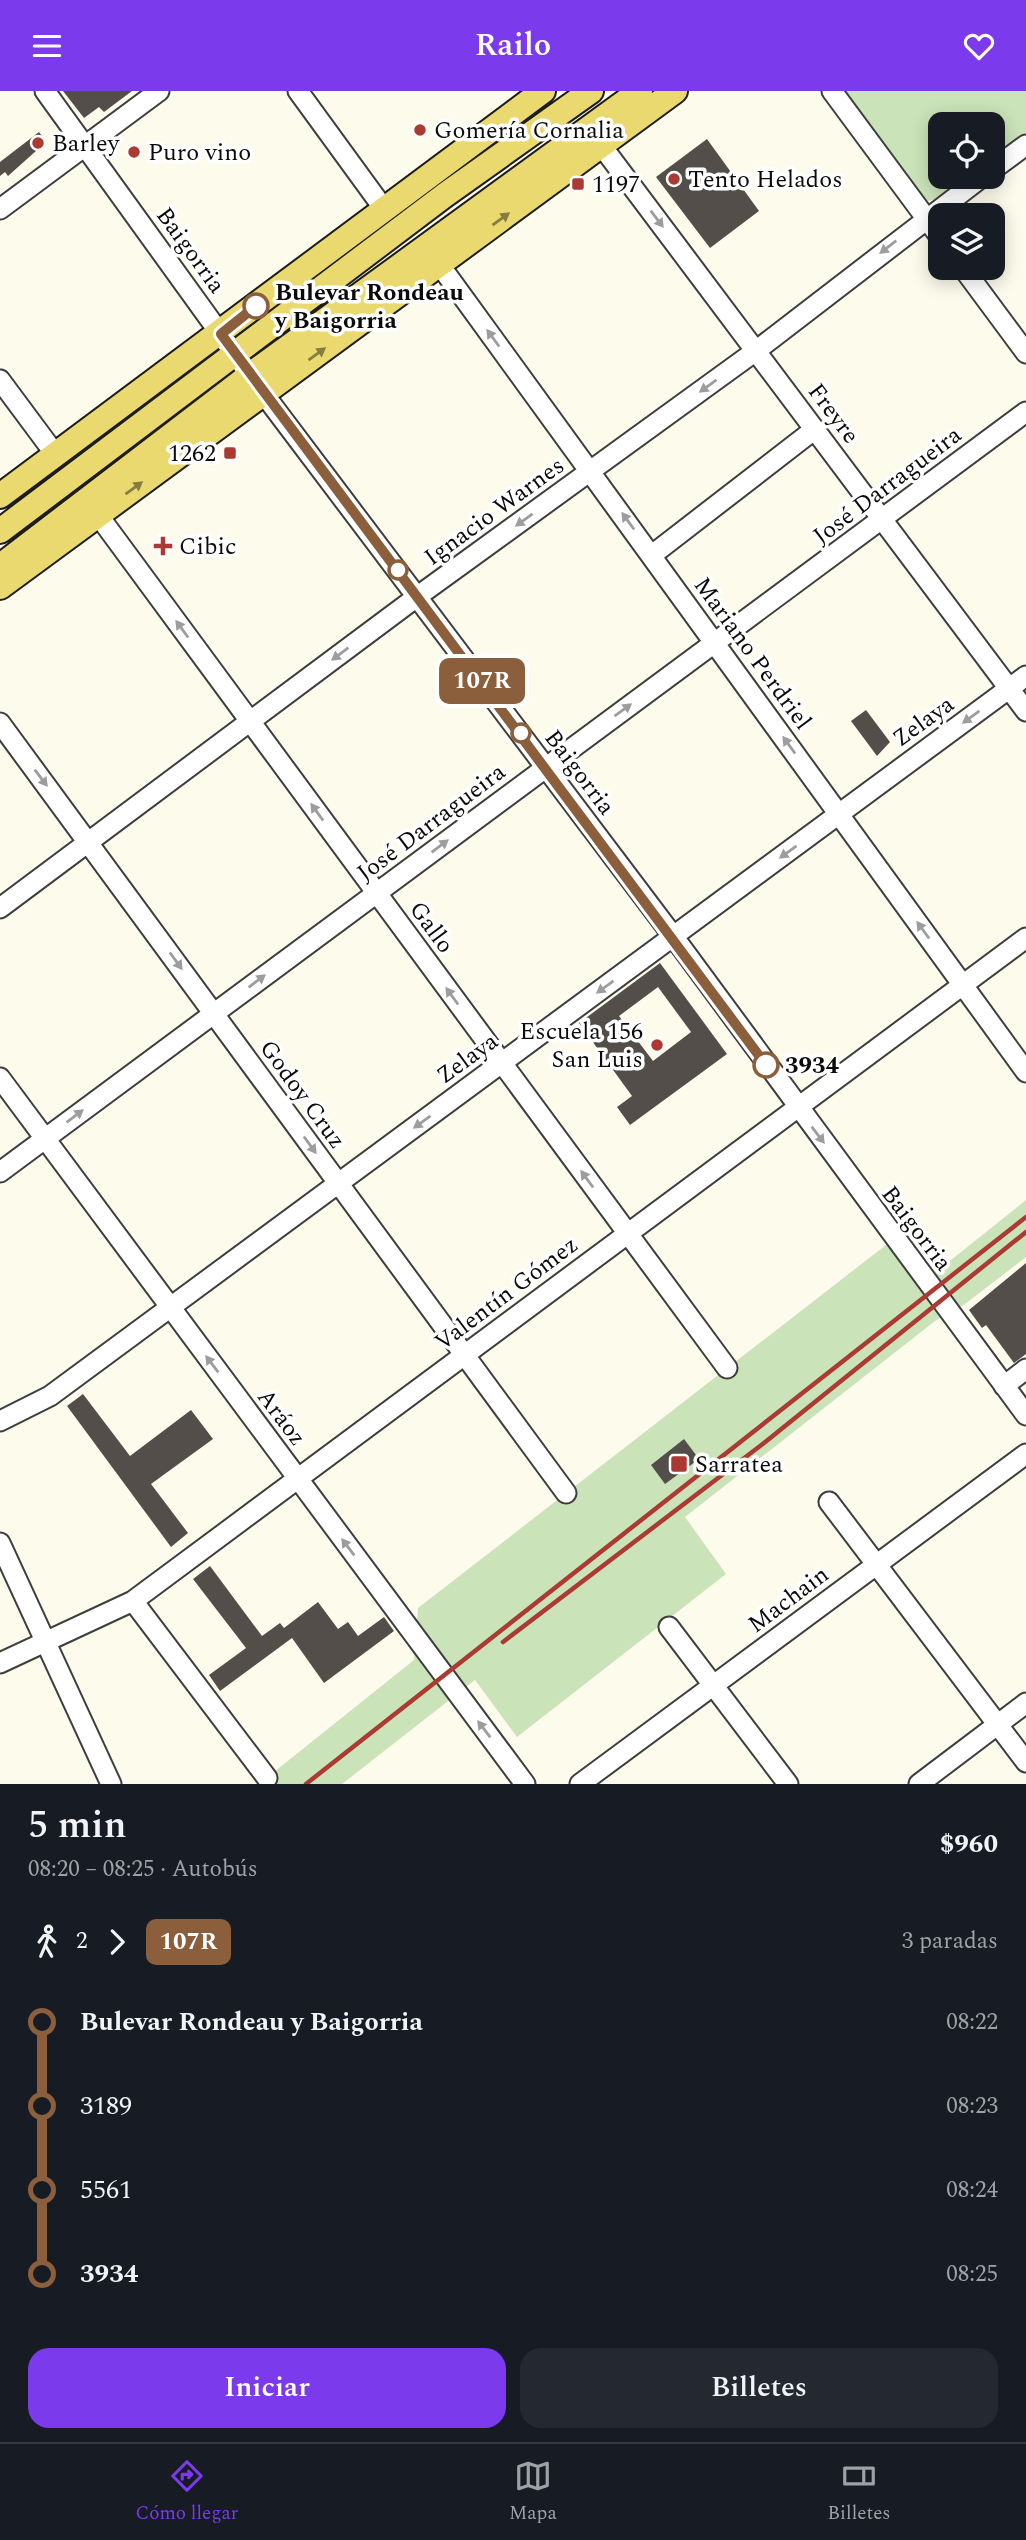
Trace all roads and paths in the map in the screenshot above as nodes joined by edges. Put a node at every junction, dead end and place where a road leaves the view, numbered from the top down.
1 (45, 91) edge
2 (159, 91) edge
3 (298, 91) edge
4 (543, 91) edge
5 (592, 91) edge
6 (640, 91) edge
7 (675, 91) edge
8 (832, 91) edge
9 (635, 120) junction
10 (601, 145) junction
11 (1026, 145) edge
12 (86, 146) junction
13 (562, 149) junction
14 (1005, 160) edge
15 (965, 189) edge
16 (445, 195) junction
17 (0, 209) edge
18 (384, 209) junction
19 (925, 218) junction
20 (928, 222) edge
21 (335, 246) junction
22 (439, 264) junction
23 (972, 280) edge
24 (228, 343) junction
25 (757, 350) junction
26 (1026, 353) edge
27 (0, 380) edge
28 (257, 384) junction
29 (1026, 412) edge
30 (816, 429) junction
31 (55, 454) junction
32 (592, 471) junction
33 (0, 496) edge
34 (98, 515) junction
35 (882, 518) junction
36 (0, 531) edge
37 (68, 537) junction
38 (31, 543) junction
39 (652, 555) junction
40 (0, 566) edge
41 (0, 587) edge
42 (418, 596) junction
43 (715, 642) junction
44 (1026, 676) edge
45 (1009, 688) junction
46 (1026, 711) edge
47 (250, 721) junction
48 (0, 723) edge
49 (546, 767) junction
50 (839, 814) junction
51 (88, 842) junction
52 (377, 893) junction
53 (0, 908) edge
54 (673, 936) junction
55 (1026, 938) edge
56 (963, 985) junction
57 (214, 1013) junction
58 (502, 1063) junction
59 (1026, 1072) edge
60 (0, 1079) edge
61 (798, 1108) junction
62 (45, 1139) junction
63 (0, 1171) edge
64 (338, 1183) junction
65 (628, 1234) junction
66 (170, 1307) junction
67 (464, 1355) junction
68 (727, 1368) dead end
69 (1026, 1369) edge
70 (1004, 1386) junction
71 (1026, 1415) edge
72 (0, 1421) edge
73 (1026, 1454) edge
74 (298, 1479) junction
75 (565, 1493) dead end
76 (829, 1502) dead end
77 (0, 1543) edge
78 (876, 1564) junction
79 (133, 1601) junction
80 (670, 1627) dead end
81 (45, 1642) junction
82 (0, 1663) edge
83 (713, 1685) junction
84 (1026, 1703) edge
85 (998, 1724) junction
86 (1026, 1762) edge
87 (267, 1778) dead end
88 (111, 1784) edge
89 (524, 1784) edge
90 (580, 1784) edge
91 (788, 1784) edge
92 (919, 1784) edge

1 - 12 street, Baigorria
2 - 12 street
3 - 18 street
4 - 18 main road
5 - 16 main road
6 - 13 main road
7 - 9 main road
8 - 19 street
9 - 10 main road
9 - 13 main road
22 -> 10 main road
10 -> 25 street, Freyre
11 - 14 street
12 - 17 street
12 - 24 street, Baigorria
13 - 28 main road
15 - 19 street, Ignacio Warnes
16 - 21 main road
16 - 24 main road
18 - 21 main road
19 - 20 street
19 -> 25 street, Ignacio Warnes
21 - 24 main road
28 -> 22 main road
32 -> 22 street, Mariano Perdriel
23 - 26 street
24 - 28 street, Baigorria
24 - 31 main road
24 - 36 main road
25 - 30 street, Freyre
25 -> 32 street, Ignacio Warnes
27 - 31 street
34 -> 28 main road
28 - 38 main road
28 - 42 street, Baigorria
29 - 35 street, José Darragueira
30 - 35 street, Freyre
30 - 39 street
31 - 33 main road
39 -> 32 street, Mariano Perdriel
32 -> 42 street, Ignacio Warnes
34 - 37 main road
47 -> 34 street, Gallo
35 - 43 street, José Darragueira
35 - 45 street, Freyre
37 - 38 main road
37 - 41 main road
38 - 40 main road
39 - 43 street, Mariano Perdriel
42 -> 47 street, Ignacio Warnes
42 - 49 street, Baigorria
49 -> 43 street, José Darragueira
50 -> 43 street, Mariano Perdriel
44 - 45 street, Zelaya
45 - 46 street, Freyre
45 -> 50 street, Zelaya
47 - 51 street, Ignacio Warnes
52 -> 47 street, Gallo
48 -> 51 street, Godoy Cruz
52 -> 49 street, José Darragueira
49 - 54 street, Baigorria
50 -> 54 street, Zelaya
56 -> 50 street, Mariano Perdriel
51 - 53 street, Ignacio Warnes
51 -> 57 street, Godoy Cruz
57 -> 52 street, José Darragueira
58 -> 52 street, Gallo
54 -> 58 street, Zelaya
54 - 61 street, Baigorria
55 - 56 street, Valentín Gómez
56 - 59 street, Mariano Perdriel
56 - 61 street, Valentín Gómez
62 -> 57 street, José Darragueira
57 -> 64 street, Godoy Cruz
58 -> 64 street, Zelaya
65 -> 58 street, Gallo
60 - 62 street, Aráoz
61 - 65 street, Valentín Gómez
61 -> 70 street, Baigorria
62 - 63 street, José Darragueira
62 - 66 street, Aráoz
64 - 66 street, Zelaya
64 - 67 street, Godoy Cruz
65 - 67 street, Valentín Gómez
65 - 68 street, Gallo
66 - 72 street, Zelaya
74 -> 66 street, Aráoz
67 - 74 street, Valentín Gómez
67 - 75 street, Godoy Cruz
69 - 70 street
70 - 71 street, Baigorria
73 - 78 street, Machain
74 - 79 street, Valentín Gómez
89 -> 74 street, Aráoz
76 - 78 street
77 - 81 street
78 - 83 street, Machain
78 - 85 street
79 - 81 street, Valentín Gómez
79 - 87 street
80 - 83 street
81 - 82 street, Valentín Gómez
81 - 88 street
83 - 90 street, Machain
83 - 91 street
84 - 85 street
85 - 86 street
85 - 92 street

